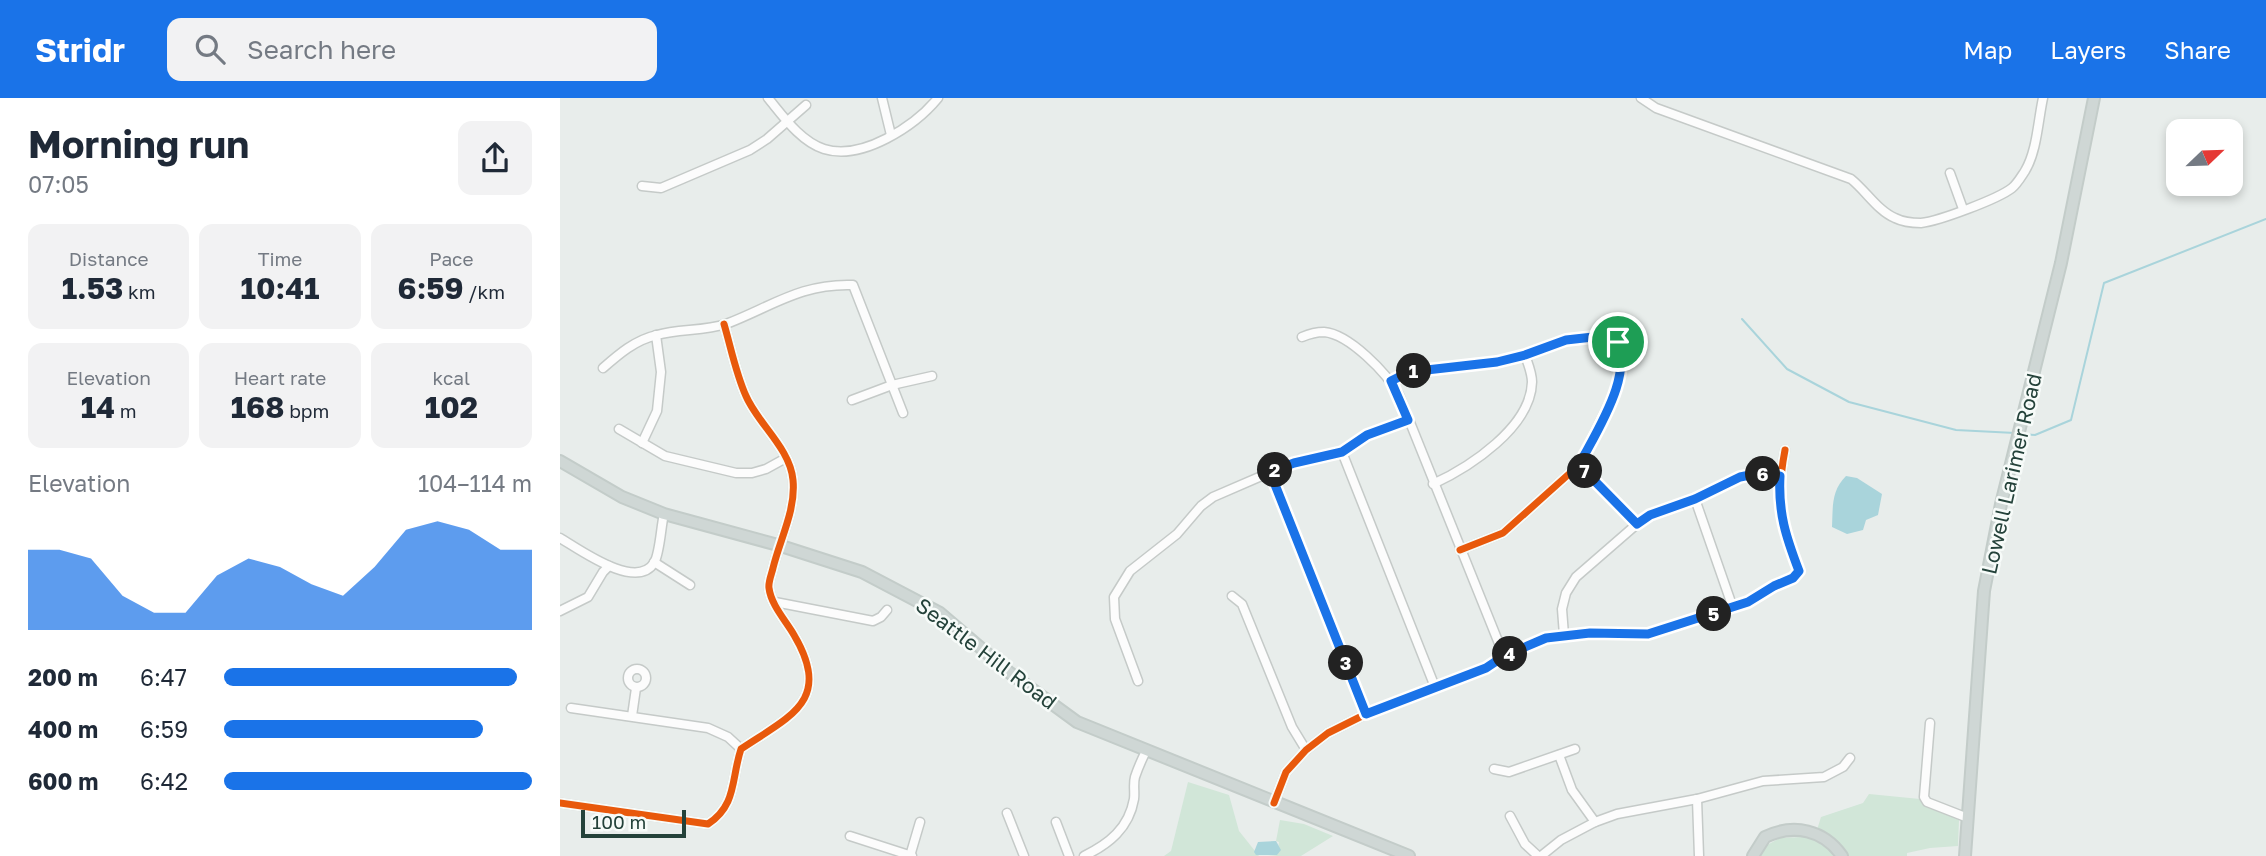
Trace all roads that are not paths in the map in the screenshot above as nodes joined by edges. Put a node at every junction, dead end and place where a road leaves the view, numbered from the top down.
1 (768, 98) edge
2 (882, 98) edge
3 (938, 98) edge
4 (1641, 98) edge
5 (2043, 98) edge
6 (2094, 98) edge
7 (806, 105) dead end
8 (787, 120) junction
9 (891, 135) junction
10 (1950, 173) dead end
11 (642, 186) dead end
12 (1965, 208) junction
13 (724, 324) junction
14 (656, 335) junction
15 (1302, 337) dead end
16 (1525, 355) junction
17 (603, 368) dead end
18 (933, 376) dead end
19 (1391, 381) junction
20 (892, 385) junction
21 (852, 400) dead end
22 (903, 413) dead end
23 (1408, 420) junction
24 (620, 429) dead end
25 (642, 443) junction
26 (1785, 450) dead end
27 (1342, 452) junction
28 (786, 458) junction
29 (560, 461) edge
30 (1579, 465) junction
31 (1270, 472) junction
32 (1780, 476) junction
33 (1433, 484) junction
34 (1695, 499) junction
35 (664, 514) junction
36 (1637, 524) junction
37 (560, 538) edge
38 (778, 545) junction
39 (1461, 550) junction
40 (654, 562) junction
41 (610, 566) junction
42 (690, 585) dead end
43 (1232, 596) dead end
44 (775, 602) junction
45 (1732, 608) junction
46 (887, 610) dead end
47 (560, 611) edge
48 (1564, 635) junction
49 (1504, 656) junction
50 (1138, 681) dead end
51 (1435, 687) junction
52 (636, 688) dead end
53 (571, 708) dead end
54 (1366, 714) junction
55 (632, 716) junction
56 (1930, 723) dead end
57 (741, 749) junction
58 (1575, 749) dead end
59 (1306, 750) junction
60 (1146, 751) junction
61 (1559, 755) junction
62 (1850, 758) dead end
63 (1494, 769) dead end
64 (1697, 799) junction
65 (560, 803) edge
66 (1273, 803) junction
67 (1007, 813) dead end
68 (1510, 816) dead end
69 (1968, 818) junction
70 (920, 822) dead end
71 (1056, 822) dead end
72 (1595, 822) junction
73 (849, 836) dead end
74 (911, 856) edge
75 (1024, 856) edge
76 (1069, 856) edge
77 (1084, 856) edge
78 (1409, 856) edge
79 (1539, 856) edge
80 (1699, 856) edge
81 (1753, 856) edge
82 (1842, 856) edge
83 (1965, 856) edge

1 - 8 street
2 - 9 street
3 - 9 street
4 - 12 street
5 - 12 street
6 - 69 main road, Lowell Larimer Road
7 - 8 street
8 - 9 street
8 - 11 street
10 - 12 street
13 - 14 street
13 - 20 street
13 - 28 street
14 - 17 street
14 - 25 street
15 - 19 street
16 - 19 street
16 - 30 street
16 - 33 street
18 - 20 street
19 - 23 street
20 - 21 street
20 - 22 street
23 - 27 street
23 - 33 street
24 - 25 street
25 - 28 street
26 - 32 street
27 - 31 street
27 - 51 street
28 - 38 street
29 - 35 main road, Seattle Hill Road
30 - 36 street
30 - 39 street
31 - 50 street
31 - 54 street
32 - 34 street
32 - 45 street
33 - 39 street
34 - 36 street
34 - 45 street
35 - 38 main road, Seattle Hill Road
35 - 40 street
36 - 48 street
37 - 41 street
38 - 44 street
38 - 60 main road, Seattle Hill Road
39 - 49 street
40 - 41 street
40 - 42 street
41 - 47 street
43 - 59 street
44 - 46 street
44 - 57 street
45 - 48 street
48 - 49 street
49 - 51 street
51 - 54 street
52 - 55 street
53 - 55 street
54 - 59 street
55 - 57 street
56 - 69 street
57 - 65 street
58 - 61 street
59 - 66 street
60 - 66 main road, Seattle Hill Road
60 - 77 street
61 - 63 street
61 - 72 street
62 - 64 street
64 - 72 street
64 - 80 street
66 - 78 main road, Seattle Hill Road
67 - 75 street
68 - 79 street
69 - 83 main road, Lowell Larimer Road
70 - 74 street
71 - 76 street
72 - 79 street
73 - 74 street
81 - 82 main road

